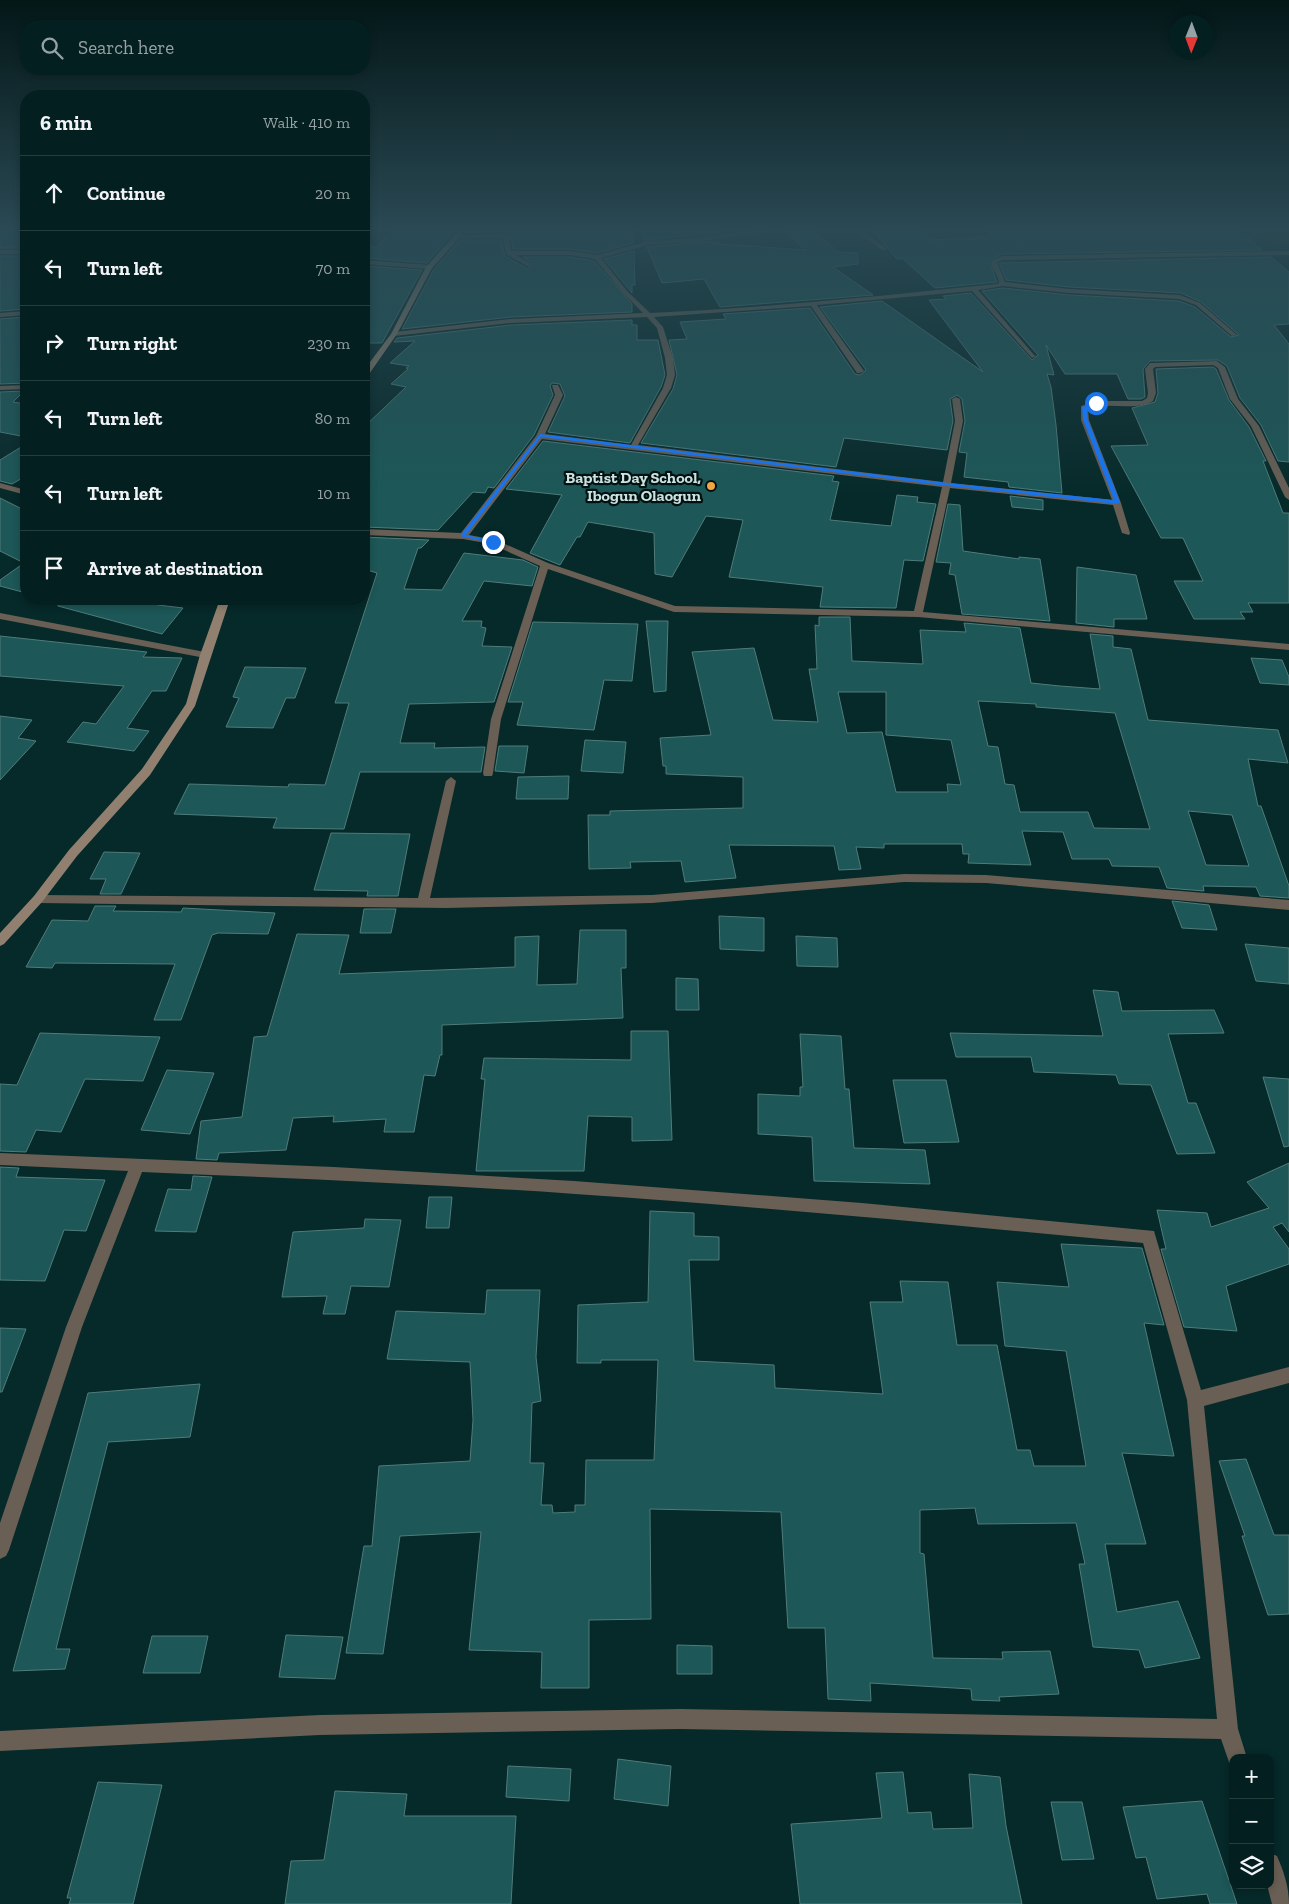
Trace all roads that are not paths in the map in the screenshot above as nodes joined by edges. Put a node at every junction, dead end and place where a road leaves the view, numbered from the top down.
1 (402, 319) edge
2 (569, 319) edge
3 (651, 319) edge
4 (823, 319) edge
5 (1000, 319) edge
6 (1215, 319) edge
7 (394, 334) junction
8 (1234, 335) dead end
9 (1032, 356) dead end
10 (370, 367) edge
11 (860, 371) dead end
12 (20, 387) edge
13 (554, 387) dead end
14 (0, 388) edge
15 (956, 399) dead end
16 (540, 436) junction
17 (634, 448) junction
18 (0, 485) edge
19 (948, 485) junction
20 (20, 491) edge
21 (1289, 496) edge
22 (1117, 502) junction
23 (370, 532) edge
24 (1126, 533) dead end
25 (463, 536) junction
26 (545, 565) junction
27 (223, 605) edge
28 (918, 614) junction
29 (0, 616) edge
30 (1289, 648) edge
31 (205, 655) junction
32 (488, 773) dead end
33 (450, 782) dead end
34 (38, 898) junction
35 (423, 903) junction
36 (1289, 905) edge
37 (0, 942) edge
38 (0, 1158) edge
39 (137, 1166) junction
40 (1289, 1375) edge
41 (1195, 1400) junction
42 (0, 1550) edge
43 (1228, 1729) junction
44 (0, 1741) edge
45 (1236, 1754) edge
46 (1274, 1876) edge
47 (1283, 1904) edge

1 - 7 main road
2 - 7 street
3 - 17 street
4 - 11 street
5 - 9 street
6 - 8 street
7 - 10 main road
12 - 14 street
13 - 16 street
15 - 19 street
16 - 17 street
16 - 25 street
17 - 19 street
18 - 20 street
19 - 22 street
19 - 28 street
21 - 22 street
22 - 24 street
23 - 25 street
25 - 26 street
26 - 28 street
26 - 32 street
27 - 31 main road
28 - 30 street
29 - 31 street
31 - 34 main road
33 - 35 street
34 - 35 street
34 - 37 main road
35 - 36 street
38 - 39 street
39 - 41 street
39 - 42 street
40 - 41 street
41 - 43 street
43 - 44 street
43 - 45 street
46 - 47 street

